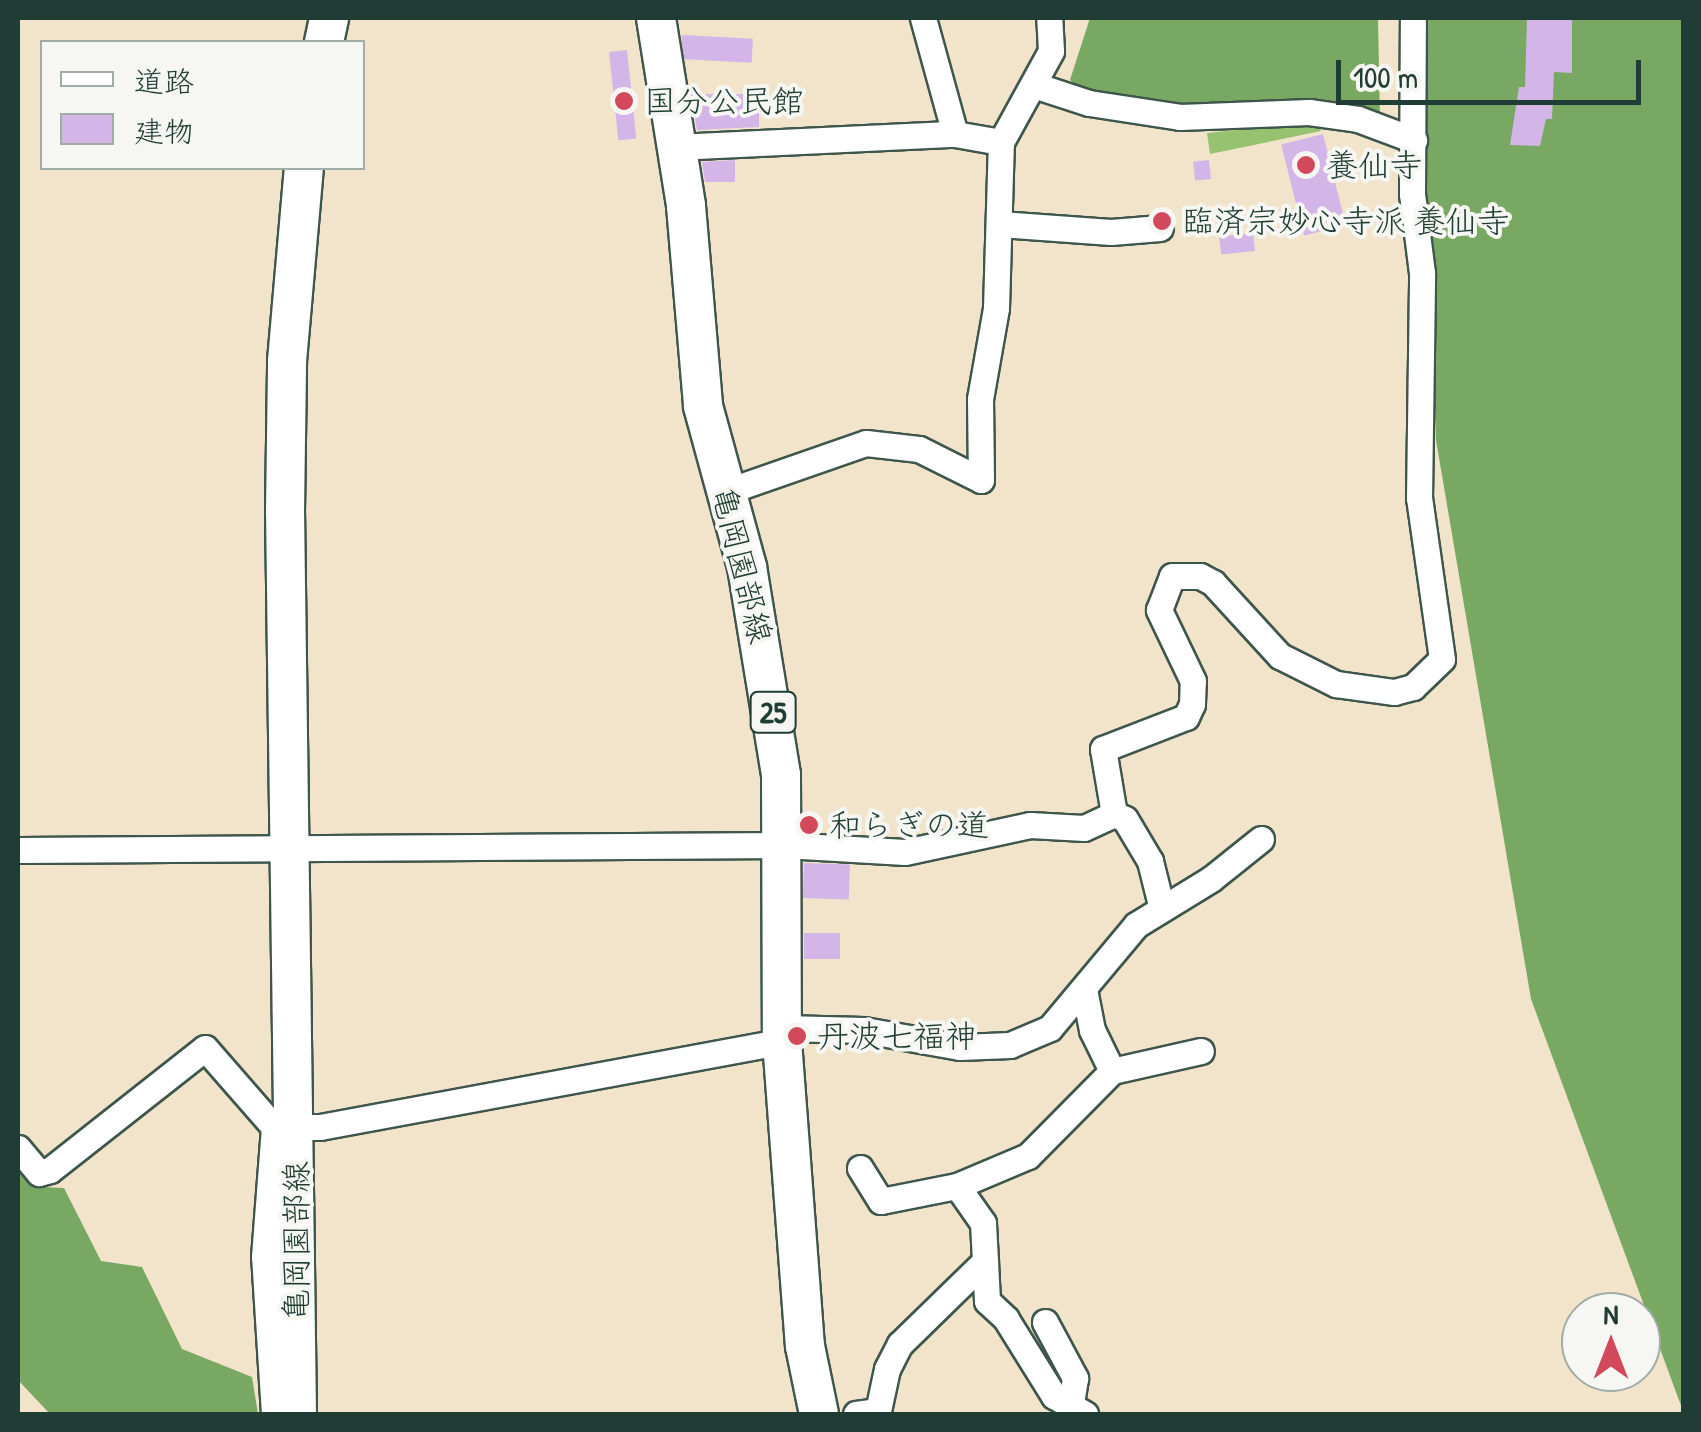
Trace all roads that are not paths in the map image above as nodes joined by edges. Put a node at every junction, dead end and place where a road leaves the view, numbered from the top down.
1 (656, 18) edge
2 (923, 18) edge
3 (1050, 18) edge
4 (1413, 18) edge
5 (1037, 86) junction
6 (955, 134) junction
7 (1414, 140) junction
8 (1001, 142) junction
9 (676, 147) junction
10 (304, 170) edge
11 (1000, 224) junction
12 (1160, 228) dead end
13 (724, 492) junction
14 (1114, 814) junction
15 (1261, 839) dead end
16 (784, 846) junction
17 (290, 848) junction
18 (18, 850) edge
19 (1162, 909) junction
20 (1084, 990) junction
21 (782, 1034) junction
22 (1201, 1051) dead end
23 (1112, 1071) junction
24 (284, 1126) junction
25 (18, 1148) edge
26 (860, 1168) dead end
27 (956, 1186) junction
28 (985, 1261) junction
29 (1045, 1322) dead end
30 (1078, 1409) edge
31 (274, 1414) edge
32 (297, 1414) edge
33 (818, 1414) edge
34 (856, 1414) edge

1 - 9 main road, 亀岡園部線 / 25
2 - 6 street
3 - 5 street
4 - 7 street
5 - 7 street
5 - 8 street
6 - 8 street
6 - 9 street
7 - 14 street
8 - 11 street
9 - 13 main road, 亀岡園部線 / 25
10 - 17 main road, 亀岡園部線
11 - 12 street
11 - 13 street
13 - 16 main road, 亀岡園部線 / 25
14 - 16 street
14 - 19 street
15 - 19 street
16 - 17 street
16 - 21 main road, 亀岡園部線 / 25
17 - 18 street
17 - 24 main road, 亀岡園部線
19 - 20 street
20 - 21 street
20 - 23 street
21 - 24 street
21 - 33 main road, 亀岡園部線 / 25
22 - 23 street
23 - 27 street
24 - 25 street
24 - 31 street
24 - 32 main road, 亀岡園部線
26 - 27 street
27 - 28 street
28 - 30 street
28 - 34 street
29 - 30 street

